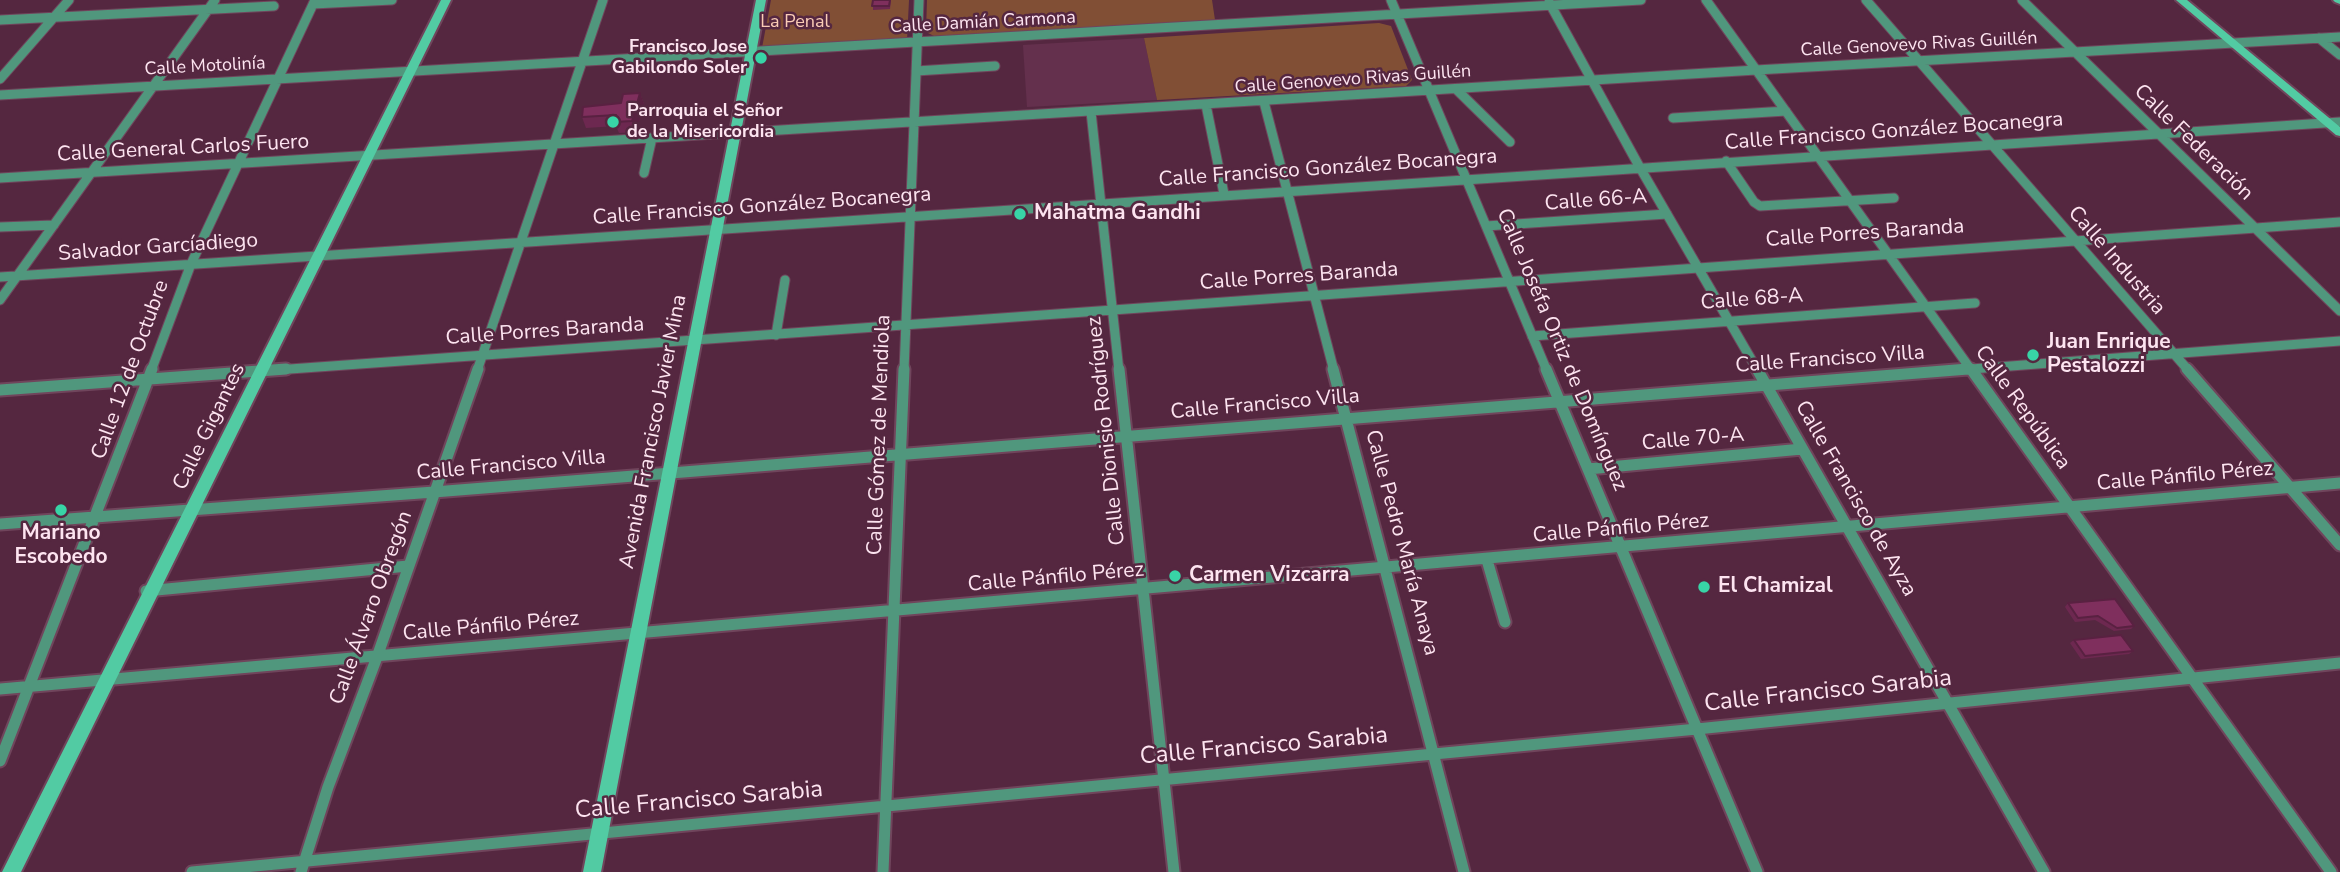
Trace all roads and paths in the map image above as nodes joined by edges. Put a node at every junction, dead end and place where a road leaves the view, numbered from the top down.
1 (69, 0) edge
2 (215, 0) edge
3 (392, 0) edge
4 (446, 0) edge
5 (603, 0) edge
6 (761, 0) edge
7 (919, 0) edge
8 (1391, 0) edge
9 (1641, 0) edge
10 (1706, 0) edge
11 (1866, 0) edge
12 (2022, 0) edge
13 (2181, 0) edge
14 (314, 2) edge
15 (1549, 3) edge
16 (274, 6) dead end
17 (210, 9) junction
18 (1397, 15) junction
19 (55, 17) junction
20 (0, 20) edge
21 (2340, 37) edge
22 (2319, 38) junction
23 (2232, 42) junction
24 (917, 43) junction
25 (751, 52) junction
26 (2074, 52) junction
27 (2340, 55) edge
28 (1917, 60) junction
29 (582, 61) junction
30 (995, 66) dead end
31 (1756, 70) junction
32 (411, 71) junction
33 (916, 71) junction
34 (0, 79) edge
35 (278, 79) junction
36 (1592, 80) junction
37 (154, 86) junction
38 (1456, 89) junction
39 (1429, 91) junction
40 (0, 95) edge
41 (1264, 102) junction
42 (1206, 105) junction
43 (1786, 111) junction
44 (1091, 112) junction
45 (1673, 118) dead end
46 (914, 122) junction
47 (2327, 122) junction
48 (2340, 122) edge
49 (2156, 132) junction
50 (735, 133) junction
51 (2340, 134) edge
52 (652, 138) junction
53 (1510, 142) dead end
54 (1988, 143) junction
55 (553, 145) junction
56 (1817, 155) junction
57 (369, 156) junction
58 (1726, 160) junction
59 (238, 163) junction
60 (1639, 166) junction
61 (92, 172) junction
62 (644, 173) dead end
63 (0, 178) edge
64 (1467, 178) junction
65 (1287, 190) junction
66 (1224, 194) junction
67 (1895, 198) dead end
68 (1850, 200) junction
69 (1101, 202) junction
70 (910, 214) junction
71 (1667, 214) junction
72 (2340, 222) edge
73 (54, 225) junction
74 (1486, 226) junction
75 (0, 227) edge
76 (717, 227) junction
77 (2255, 228) junction
78 (2073, 239) junction
79 (523, 241) junction
80 (1886, 252) junction
81 (318, 254) junction
82 (191, 264) junction
83 (1697, 265) junction
84 (18, 275) junction
85 (0, 277) edge
86 (785, 280) dead end
87 (1507, 280) junction
88 (1314, 295) junction
89 (0, 300) edge
90 (1975, 303) dead end
91 (1926, 306) junction
92 (1113, 310) junction
93 (2340, 311) edge
94 (1728, 321) junction
95 (906, 324) junction
96 (776, 335) junction
97 (1532, 336) junction
98 (695, 341) junction
99 (2340, 341) edge
100 (2174, 354) junction
101 (482, 356) junction
102 (1971, 369) junction
103 (261, 371) junction
104 (149, 380) junction
105 (1764, 385) junction
106 (0, 390) edge
107 (1559, 400) junction
108 (1346, 418) junction
109 (1127, 436) junction
110 (1802, 449) junction
111 (900, 454) junction
112 (1588, 469) junction
113 (669, 472) junction
114 (2340, 483) edge
115 (2290, 486) junction
116 (434, 492) junction
117 (2069, 506) junction
118 (193, 509) junction
119 (97, 516) junction
120 (0, 524) edge
121 (1849, 528) junction
122 (2340, 545) edge
123 (1621, 548) junction
124 (1487, 560) junction
125 (408, 566) junction
126 (1386, 569) junction
127 (1144, 590) junction
128 (148, 591) junction
129 (894, 612) junction
130 (1505, 622) dead end
131 (638, 634) junction
132 (377, 657) junction
133 (2340, 663) edge
134 (2191, 676) junction
135 (110, 678) junction
136 (27, 686) junction
137 (0, 689) edge
138 (1947, 701) junction
139 (1697, 729) junction
140 (1434, 754) junction
141 (0, 761) edge
142 (1164, 780) junction
143 (886, 806) junction
144 (599, 833) junction
145 (303, 867) edge
146 (11, 872) edge
147 (192, 872) edge
148 (592, 872) edge
149 (883, 872) edge
150 (1174, 872) edge
151 (1464, 872) edge
152 (1757, 872) edge
153 (2044, 872) edge
154 (2332, 872) edge

1 - 19 street
2 - 17 street
3 - 14 street
4 - 32 main road, Calle Gigantes
5 - 29 street, Calle Álvaro Obregón
6 - 25 main road, Avenida Francisco Javier Mina
7 - 24 street, Calle Gómez de Mendiola
8 - 18 street, Calle Joséfa Ortiz de Domínguez
9 - 15 street, Calle Damián Carmona
10 - 31 street, Calle República
11 - 28 street, Calle Industria
12 - 26 street, Calle Federación
13 - 23 main road
14 - 35 street, Calle 12 de Octubre
15 - 18 street, Calle Damián Carmona
15 - 36 street, Calle Francisco de Ayza
16 - 17 street
17 - 19 street
17 - 37 street
18 - 24 street, Calle Damián Carmona
18 - 39 street, Calle Joséfa Ortiz de Domínguez
19 - 20 street
19 - 34 street
21 - 22 street, Calle Genovevo Rivas Guillén
22 - 23 street, Calle Genovevo Rivas Guillén
22 - 27 street
23 - 26 street, Calle Genovevo Rivas Guillén
23 - 47 main road
24 - 25 street, Calle Damián Carmona
24 - 33 street, Calle Gómez de Mendiola
25 - 29 street, Calle Damián Carmona
25 - 50 main road, Avenida Francisco Javier Mina
26 - 28 street, Calle Genovevo Rivas Guillén
26 - 49 street, Calle Federación
28 - 31 street, Calle Genovevo Rivas Guillén
28 - 54 street, Calle Industria
29 - 32 street, Calle Damián Carmona
29 - 55 street, Calle Álvaro Obregón
30 - 33 street
31 - 36 street, Calle Genovevo Rivas Guillén
31 - 43 street, Calle República
32 - 35 street, Calle Motolinía
32 - 57 main road, Calle Gigantes
33 - 46 street, Calle Gómez de Mendiola
35 - 37 street, Calle Motolinía
35 - 59 street, Calle 12 de Octubre
36 - 38 street, Calle Genovevo Rivas Guillén
36 - 60 street, Calle Francisco de Ayza
37 - 40 street, Calle Motolinía
37 - 61 street
38 - 39 street, Calle Genovevo Rivas Guillén
38 - 53 street
39 - 41 street, Calle Genovevo Rivas Guillén
39 - 64 street, Calle Joséfa Ortiz de Domínguez
41 - 42 street, Calle Genovevo Rivas Guillén
41 - 65 street, Calle Pedro María Anaya
42 - 44 street, Calle Genovevo Rivas Guillén
42 - 66 street
43 - 45 street
43 - 56 street, Calle República
44 - 46 street, Calle Genovevo Rivas Guillén
44 - 69 street, Calle Dionisio Rodríguez
46 - 50 street, Calle Genovevo Rivas Guillén
46 - 70 street, Calle Gómez de Mendiola
47 - 48 street, Calle Francisco González Bocanegra
47 - 49 street, Calle Francisco González Bocanegra
47 - 51 main road
49 - 54 street, Calle Francisco González Bocanegra
49 - 77 street, Calle Federación
50 - 52 street, Calle Genovevo Rivas Guillén
50 - 76 main road, Avenida Francisco Javier Mina
52 - 55 street, Calle Genovevo Rivas Guillén
52 - 62 street
54 - 56 street, Calle Francisco González Bocanegra
54 - 78 street, Calle Industria
55 - 57 street, Calle Genovevo Rivas Guillén
55 - 79 street, Calle Álvaro Obregón
56 - 58 street, Calle Francisco González Bocanegra
56 - 68 street, Calle República
57 - 59 street, Calle General Carlos Fuero
57 - 81 main road, Calle Gigantes
58 - 60 street, Calle Francisco González Bocanegra
58 - 68 street
59 - 61 street, Calle General Carlos Fuero
59 - 82 street, Calle 12 de Octubre
60 - 64 street, Calle Francisco González Bocanegra
60 - 71 street, Calle Francisco de Ayza
61 - 63 street, Calle General Carlos Fuero
61 - 73 street
64 - 65 street, Calle Francisco González Bocanegra
64 - 74 street, Calle Joséfa Ortiz de Domínguez
65 - 66 street, Calle Francisco González Bocanegra
65 - 88 street, Calle Pedro María Anaya
66 - 69 street, Calle Francisco González Bocanegra
67 - 68 street
68 - 80 street, Calle República
69 - 70 street, Calle Francisco González Bocanegra
69 - 92 street, Calle Dionisio Rodríguez
70 - 76 street, Calle Francisco González Bocanegra
70 - 95 street, Calle Gómez de Mendiola
71 - 74 street, Calle 66-A
71 - 83 street, Calle Francisco de Ayza
72 - 77 street, Calle Porres Baranda
73 - 75 street
73 - 84 street
74 - 87 street, Calle Joséfa Ortiz de Domínguez
76 - 79 street, Calle Francisco González Bocanegra
76 - 98 main road, Avenida Francisco Javier Mina
77 - 78 street, Calle Porres Baranda
77 - 93 street, Calle Federación
78 - 80 street, Calle Porres Baranda
78 - 100 street, Calle Industria
79 - 81 street, Calle Francisco González Bocanegra
79 - 101 street, Calle Álvaro Obregón
80 - 83 street, Calle Porres Baranda
80 - 91 street, Calle República
81 - 82 street, Salvador Garcíadiego
81 - 103 main road, Calle Gigantes
82 - 84 street, Salvador Garcíadiego
82 - 104 street, Calle 12 de Octubre
83 - 87 street, Calle Porres Baranda
83 - 94 street, Calle Francisco de Ayza
84 - 85 street, Salvador Garcíadiego
84 - 89 street
86 - 96 street
87 - 88 street, Calle Porres Baranda
87 - 97 street, Calle Joséfa Ortiz de Domínguez
88 - 92 street, Calle Porres Baranda
88 - 108 street, Calle Pedro María Anaya
90 - 91 street, Calle 68-A
91 - 94 street, Calle 68-A
91 - 102 street, Calle República
92 - 95 street, Calle Porres Baranda
92 - 109 street, Calle Dionisio Rodríguez
94 - 97 street, Calle 68-A
94 - 105 street, Calle Francisco de Ayza
95 - 96 street, Calle Porres Baranda
95 - 111 street, Calle Gómez de Mendiola
96 - 98 street, Calle Porres Baranda
97 - 107 street, Calle Joséfa Ortiz de Domínguez
98 - 101 street, Calle Porres Baranda
98 - 113 main road, Avenida Francisco Javier Mina
99 - 100 street, Calle Francisco Villa
100 - 102 street, Calle Francisco Villa
100 - 115 street, Calle Industria
101 - 103 street, Calle Porres Baranda
101 - 116 street, Calle Álvaro Obregón
102 - 105 street, Calle Francisco Villa
102 - 117 street, Calle República
103 - 104 street, Calle Porres Baranda
103 - 118 main road, Calle Gigantes
104 - 106 street, Calle Porres Baranda
104 - 119 street, Calle 12 de Octubre
105 - 107 street, Calle Francisco Villa
105 - 110 street, Calle Francisco de Ayza
107 - 108 street, Calle Francisco Villa
107 - 112 street, Calle Joséfa Ortiz de Domínguez
108 - 109 street, Calle Francisco Villa
108 - 126 street, Calle Pedro María Anaya
109 - 111 street, Calle Francisco Villa
109 - 127 street, Calle Dionisio Rodríguez
110 - 112 street, Calle 70-A
110 - 121 street, Calle Francisco de Ayza
111 - 113 street, Calle Francisco Villa
111 - 129 street, Calle Gómez de Mendiola
112 - 123 street, Calle Joséfa Ortiz de Domínguez
113 - 116 street, Calle Francisco Villa
113 - 131 main road, Avenida Francisco Javier Mina
114 - 115 street, Calle Pánfilo Pérez
115 - 117 street, Calle Pánfilo Pérez
115 - 122 street, Calle Industria
116 - 118 street, Calle Francisco Villa
116 - 125 street, Calle Álvaro Obregón
117 - 121 street, Calle Pánfilo Pérez
117 - 134 street, Calle República
118 - 119 street, Calle Francisco Villa
118 - 128 main road, Calle Gigantes
119 - 120 street, Calle Francisco Villa
119 - 136 street, Calle 12 de Octubre
121 - 123 street, Calle Pánfilo Pérez
121 - 138 street, Calle Francisco de Ayza
123 - 124 street, Calle Pánfilo Pérez
123 - 139 street, Calle Joséfa Ortiz de Domínguez
124 - 126 street, Calle Pánfilo Pérez
124 - 130 street
125 - 128 street
125 - 132 street, Calle Álvaro Obregón
126 - 127 street, Calle Pánfilo Pérez
126 - 140 street, Calle Pedro María Anaya
127 - 129 street, Calle Pánfilo Pérez
127 - 142 street, Calle Dionisio Rodríguez
128 - 135 main road, Calle Gigantes
129 - 131 street, Calle Pánfilo Pérez
129 - 143 street, Calle Gómez de Mendiola
131 - 132 street, Calle Pánfilo Pérez
131 - 144 main road, Avenida Francisco Javier Mina
132 - 135 street, Calle Pánfilo Pérez
132 - 145 street, Calle Álvaro Obregón
133 - 134 street, Calle Francisco Sarabia
134 - 138 street, Calle Francisco Sarabia
134 - 154 street, Calle República
135 - 136 street, Calle Pánfilo Pérez
135 - 146 main road, Calle Gigantes
136 - 137 street, Calle Pánfilo Pérez
136 - 141 street, Calle 12 de Octubre
138 - 139 street, Calle Francisco Sarabia
138 - 153 street, Calle Francisco de Ayza
139 - 140 street, Calle Francisco Sarabia
139 - 152 street, Calle Joséfa Ortiz de Domínguez
140 - 142 street, Calle Francisco Sarabia
140 - 151 street, Calle Pedro María Anaya
142 - 143 street, Calle Francisco Sarabia
142 - 150 street, Calle Dionisio Rodríguez
143 - 144 street, Calle Francisco Sarabia
143 - 149 street, Calle Gómez de Mendiola
144 - 145 street, Calle Francisco Sarabia
144 - 148 main road, Avenida Francisco Javier Mina
145 - 147 street, Calle Francisco Sarabia

